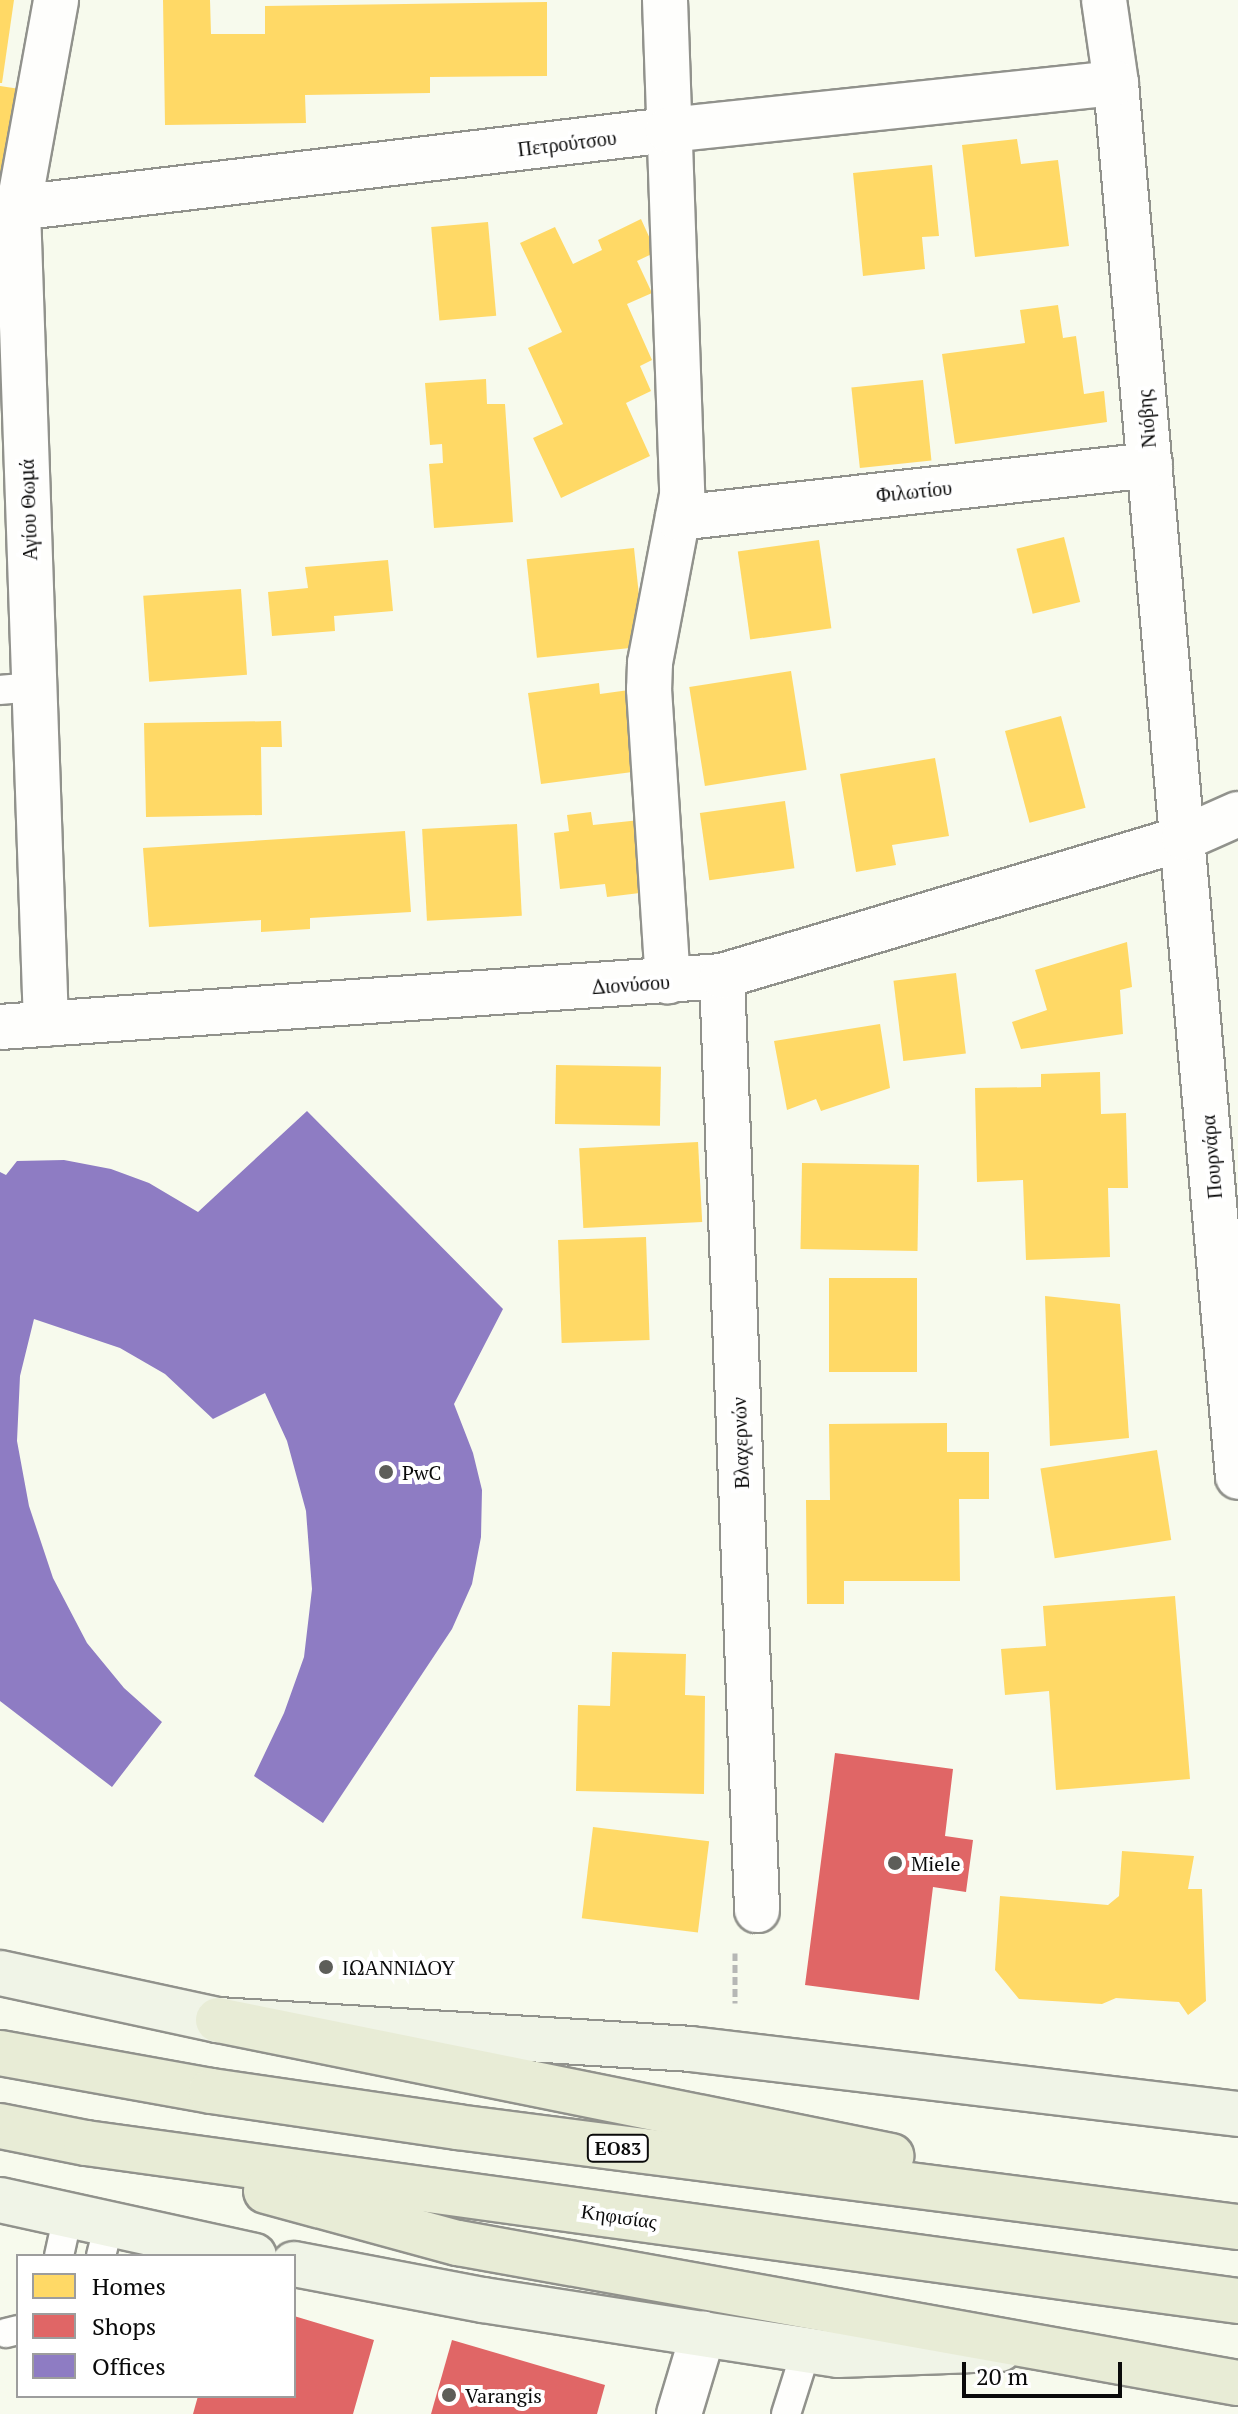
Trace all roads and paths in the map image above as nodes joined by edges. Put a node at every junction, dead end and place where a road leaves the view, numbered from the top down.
1 (56, 0) edge
2 (665, 0) edge
3 (1104, 0) edge
4 (1116, 83) junction
5 (668, 130) junction
6 (9, 210) edge
7 (1150, 465) junction
8 (678, 518) junction
9 (17, 689) edge
10 (1238, 814) edge
11 (1184, 838) junction
12 (722, 976) junction
13 (668, 981) junction
14 (46, 1024) junction
15 (0, 1027) edge
16 (1238, 1477) edge
17 (757, 1910) dead end
18 (735, 1958) dead end
19 (0, 1973) edge
20 (735, 1997) dead end
21 (218, 2020) junction
22 (0, 2053) edge
23 (1238, 2114) edge
24 (0, 2126) edge
25 (86, 2143) junction
26 (0, 2200) edge
27 (1238, 2226) edge
28 (84, 2238) edge
29 (235, 2254) edge
30 (296, 2264) edge
31 (1238, 2301) edge
32 (703, 2334) junction
33 (1048, 2347) junction
34 (806, 2351) junction
35 (1238, 2383) edge
36 (679, 2414) edge
37 (786, 2414) edge

1 - 6 street, Αγίου Θωμά
2 - 5 street
3 - 4 street, Νιόβης
4 - 5 street, Πετρούτσου
4 - 7 street, Νιόβης
5 - 6 street, Πετρούτσου
5 - 8 street
6 - 9 street, Αγίου Θωμά
7 - 8 street, Φιλωτίου
7 - 11 street, Νιόβης
8 - 13 street
9 - 14 street, Αγίου Θωμά
10 - 11 street, Διονύσου
11 - 12 street, Διονύσου
11 - 16 street, Πουρνάρα
12 - 13 street, Διονύσου
12 - 17 street, Βλαχερνών
13 - 14 street, Διονύσου
14 - 15 street, Διονύσου
18 - 20 path
19 - 21 main road
21 - 23 main road
21 - 27 main road
22 - 27 main road, ΕΟ83
24 - 25 main road, Κηφισίας
25 - 31 main road, Κηφισίας
25 - 33 main road
26 - 28 main road
28 - 29 main road
30 - 32 main road
32 - 34 main road
32 - 36 street
33 - 34 main road
33 - 35 main road
34 - 37 lane

